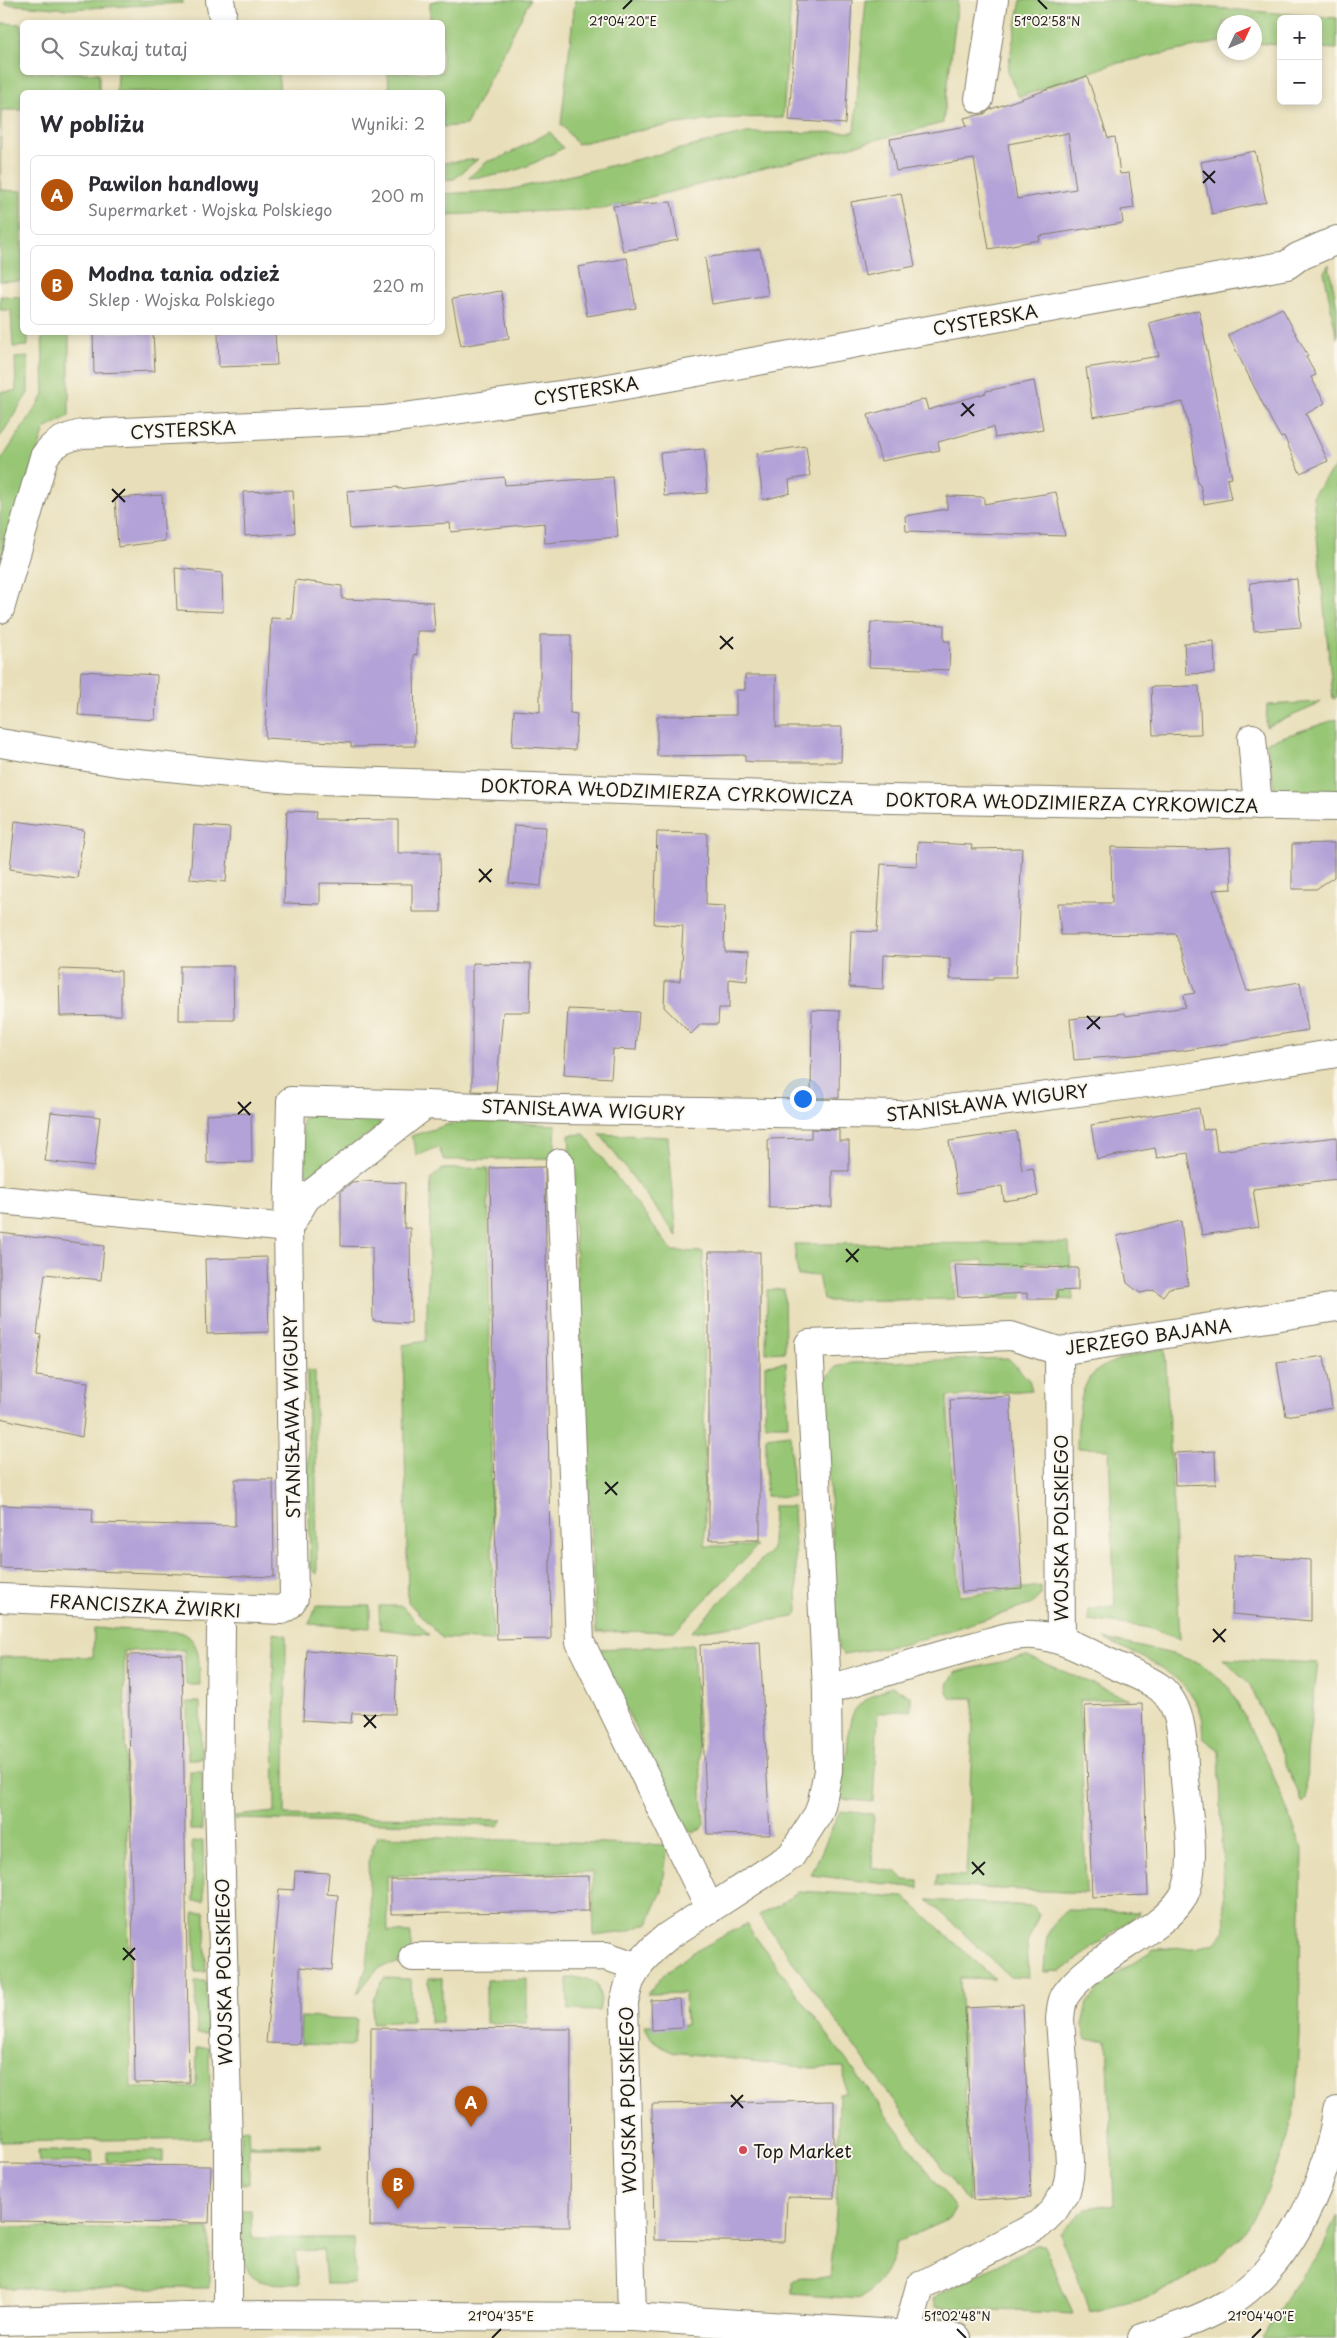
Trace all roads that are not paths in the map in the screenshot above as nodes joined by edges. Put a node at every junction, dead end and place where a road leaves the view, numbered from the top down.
1 (994, 0) edge
2 (979, 99) dead end
3 (1337, 240) edge
4 (0, 609) edge
5 (1252, 738) dead end
6 (0, 743) edge
7 (1258, 806) junction
8 (1337, 807) edge
9 (1337, 1053) edge
10 (424, 1105) junction
11 (560, 1163) dead end
12 (0, 1200) edge
13 (288, 1228) junction
14 (1337, 1307) edge
15 (809, 1344) joint
16 (1059, 1351) junction
17 (0, 1598) edge
18 (289, 1605) joint
19 (221, 1628) dead end
20 (1061, 1640) junction
21 (826, 1690) junction
22 (710, 1909) junction
23 (412, 1957) dead end
24 (638, 1967) junction
25 (1337, 2111) edge
26 (228, 2315) junction
27 (632, 2318) junction
28 (0, 2321) edge
29 (1201, 2328) edge
30 (908, 2334) junction
31 (957, 2338) edge
32 (1142, 2338) edge

1 - 2 street
3 - 4 street, CYSTERSKA
5 - 7 street
6 - 7 street, DOKTORA WŁODZIMIERZA CYRKOWICZA
7 - 8 street, DOKTORA WŁODZIMIERZA CYRKOWICZA
9 - 10 street, STANISŁAWA WIGURY
10 - 13 street
10 - 13 street, STANISŁAWA WIGURY
11 - 22 street
12 - 13 street
13 - 18 street, STANISŁAWA WIGURY
14 - 16 street, JERZEGO BAJANA
15 - 16 street, JERZEGO BAJANA
15 - 21 street, WOJSKA POLSKIEGO
16 - 20 street, WOJSKA POLSKIEGO
17 - 18 street, FRANCISZKA ŻWIRKI
19 - 26 street, WOJSKA POLSKIEGO
20 - 21 street
20 - 30 street, WOJSKA POLSKIEGO
21 - 22 street, WOJSKA POLSKIEGO
22 - 24 street, WOJSKA POLSKIEGO
23 - 24 street
24 - 27 street, WOJSKA POLSKIEGO
25 - 29 street
26 - 27 street
26 - 28 street
27 - 30 street
29 - 32 street
30 - 31 street

